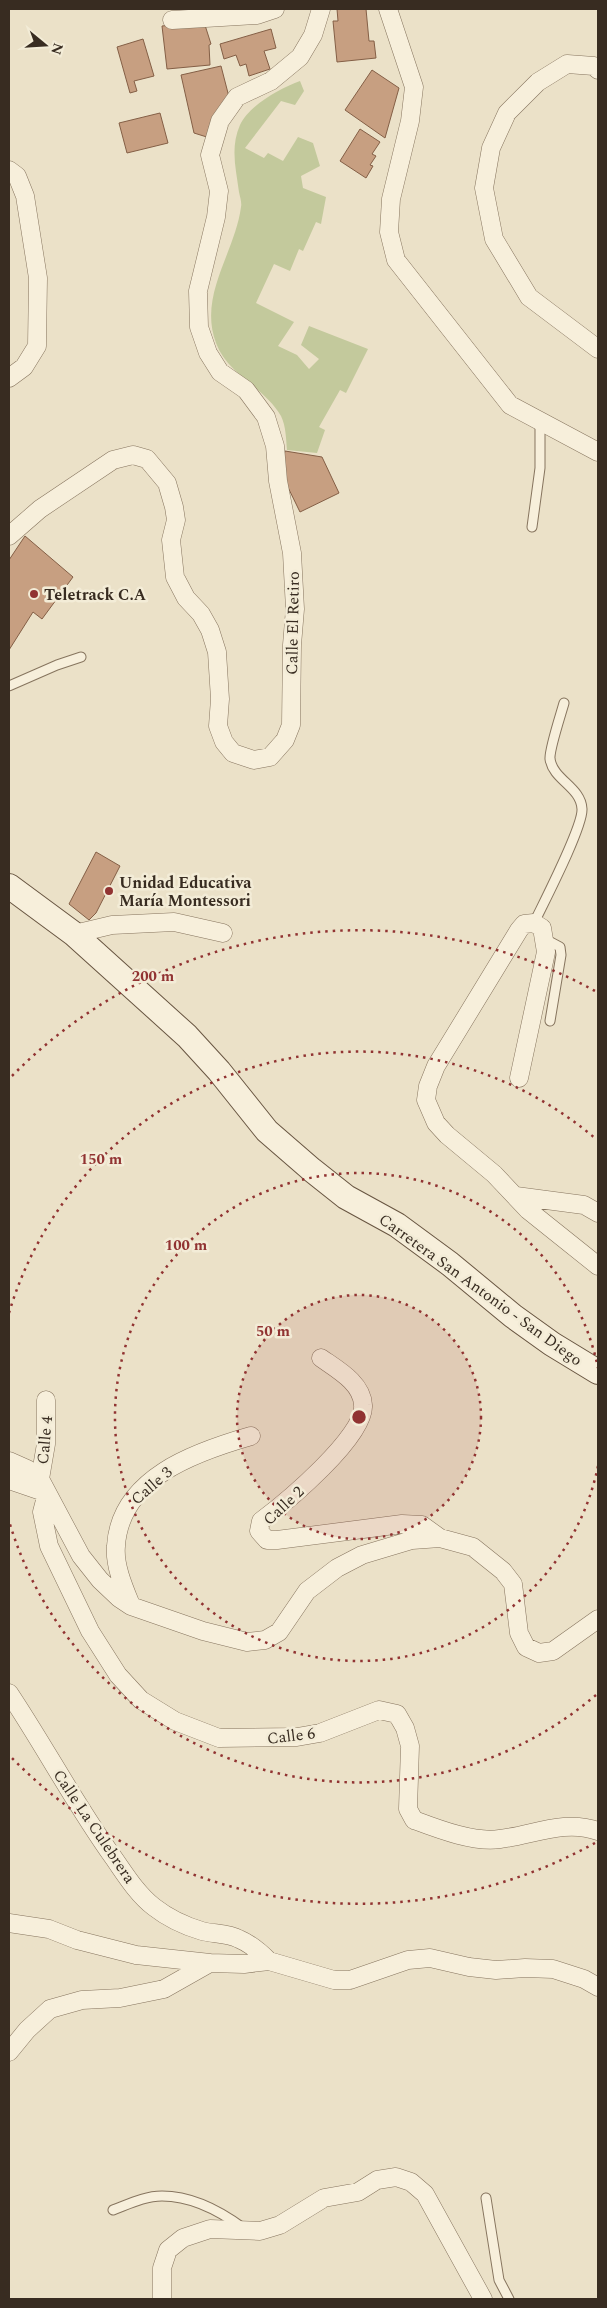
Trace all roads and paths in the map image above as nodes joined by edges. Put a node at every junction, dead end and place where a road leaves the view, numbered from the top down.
1 (274, 9) edge
2 (320, 9) edge
3 (392, 10) edge
4 (172, 20) dead end
5 (598, 70) edge
6 (9, 170) edge
7 (598, 349) edge
8 (9, 378) edge
9 (540, 420) junction
10 (598, 452) edge
11 (532, 527) dead end
12 (9, 536) edge
13 (81, 658) dead end
14 (9, 686) edge
15 (564, 703) dead end
16 (9, 886) edge
17 (534, 923) junction
18 (223, 933) dead end
19 (74, 934) junction
20 (545, 939) junction
21 (550, 1021) dead end
22 (519, 1078) dead end
23 (516, 1196) junction
24 (598, 1213) edge
25 (598, 1266) edge
26 (321, 1358) dead end
27 (598, 1372) edge
28 (46, 1400) dead end
29 (251, 1436) dead end
30 (9, 1460) edge
31 (9, 1480) edge
32 (44, 1486) junction
33 (440, 1538) junction
34 (131, 1606) junction
35 (598, 1619) edge
36 (9, 1693) edge
37 (598, 1831) edge
38 (9, 1923) edge
39 (269, 1961) junction
40 (210, 1963) junction
41 (598, 1988) edge
42 (9, 2052) edge
43 (486, 2198) dead end
44 (114, 2210) dead end
45 (243, 2228) junction
46 (162, 2299) edge
47 (483, 2299) edge
48 (510, 2299) edge

1 - 4 street
2 - 12 street, Calle El Retiro
3 - 9 street
5 - 7 street
6 - 8 street
9 - 10 street
9 - 11 lane
13 - 14 lane
15 - 17 lane
16 - 19 street, Carretera San Antonio - San Diego
17 - 20 street
17 - 23 street
18 - 19 street
19 - 27 street, Carretera San Antonio - San Diego
20 - 21 lane
20 - 22 street
23 - 24 street
23 - 25 street
26 - 33 street, Calle 2
28 - 32 street, Calle 4
29 - 34 street, Calle 3
30 - 32 street
31 - 32 street
32 - 34 street
32 - 37 street, Calle 6
33 - 34 street
33 - 35 street
36 - 39 street, Calle La Culebrera
38 - 40 street
39 - 40 street
39 - 41 street
40 - 42 street
43 - 48 lane
44 - 45 lane
45 - 46 street
45 - 47 street

